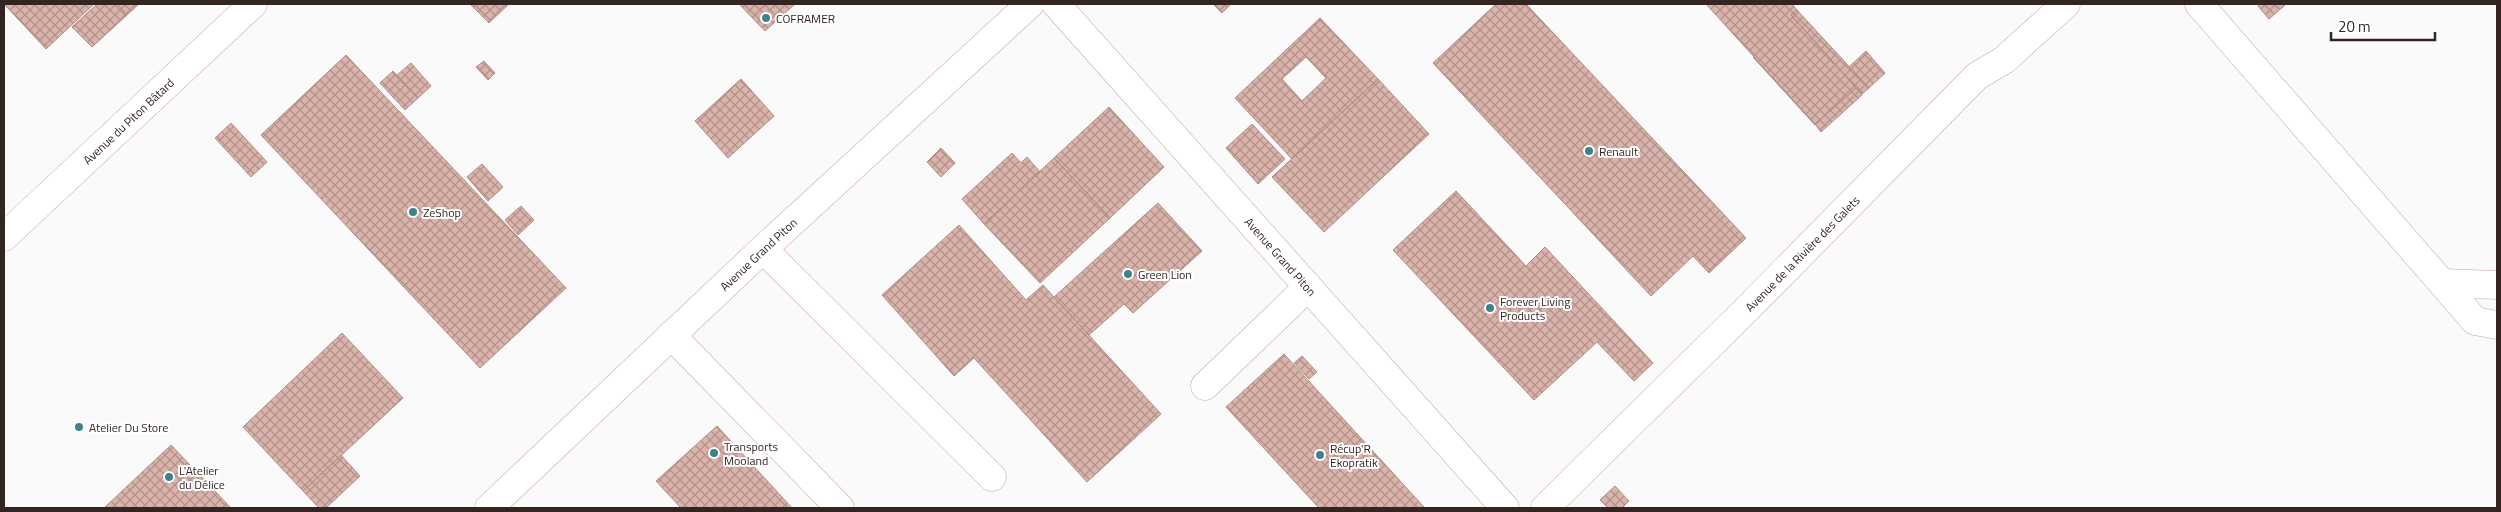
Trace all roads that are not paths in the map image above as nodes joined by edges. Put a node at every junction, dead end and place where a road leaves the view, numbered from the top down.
1 (253, 4) edge
2 (1030, 4) edge
3 (1056, 4) edge
4 (2066, 4) edge
5 (2199, 4) edge
6 (4, 237) edge
7 (763, 248) junction
8 (2442, 283) junction
9 (2497, 285) edge
10 (1308, 287) junction
11 (2497, 325) edge
12 (671, 335) junction
13 (1205, 386) dead end
14 (992, 477) dead end
15 (1550, 506) edge
16 (489, 508) edge
17 (840, 508) edge
18 (1505, 508) edge

1 - 6 street, Avenue du Piton Bâtard
2 - 7 street, Avenue Grand Piton
3 - 10 street, Avenue Grand Piton
4 - 15 street, Avenue de la Rivière des Galets
5 - 8 street
7 - 12 street, Avenue Grand Piton
7 - 14 street
8 - 9 street
8 - 11 street
10 - 13 street
10 - 18 street, Avenue Grand Piton
12 - 16 street, Avenue Grand Piton
12 - 17 street

